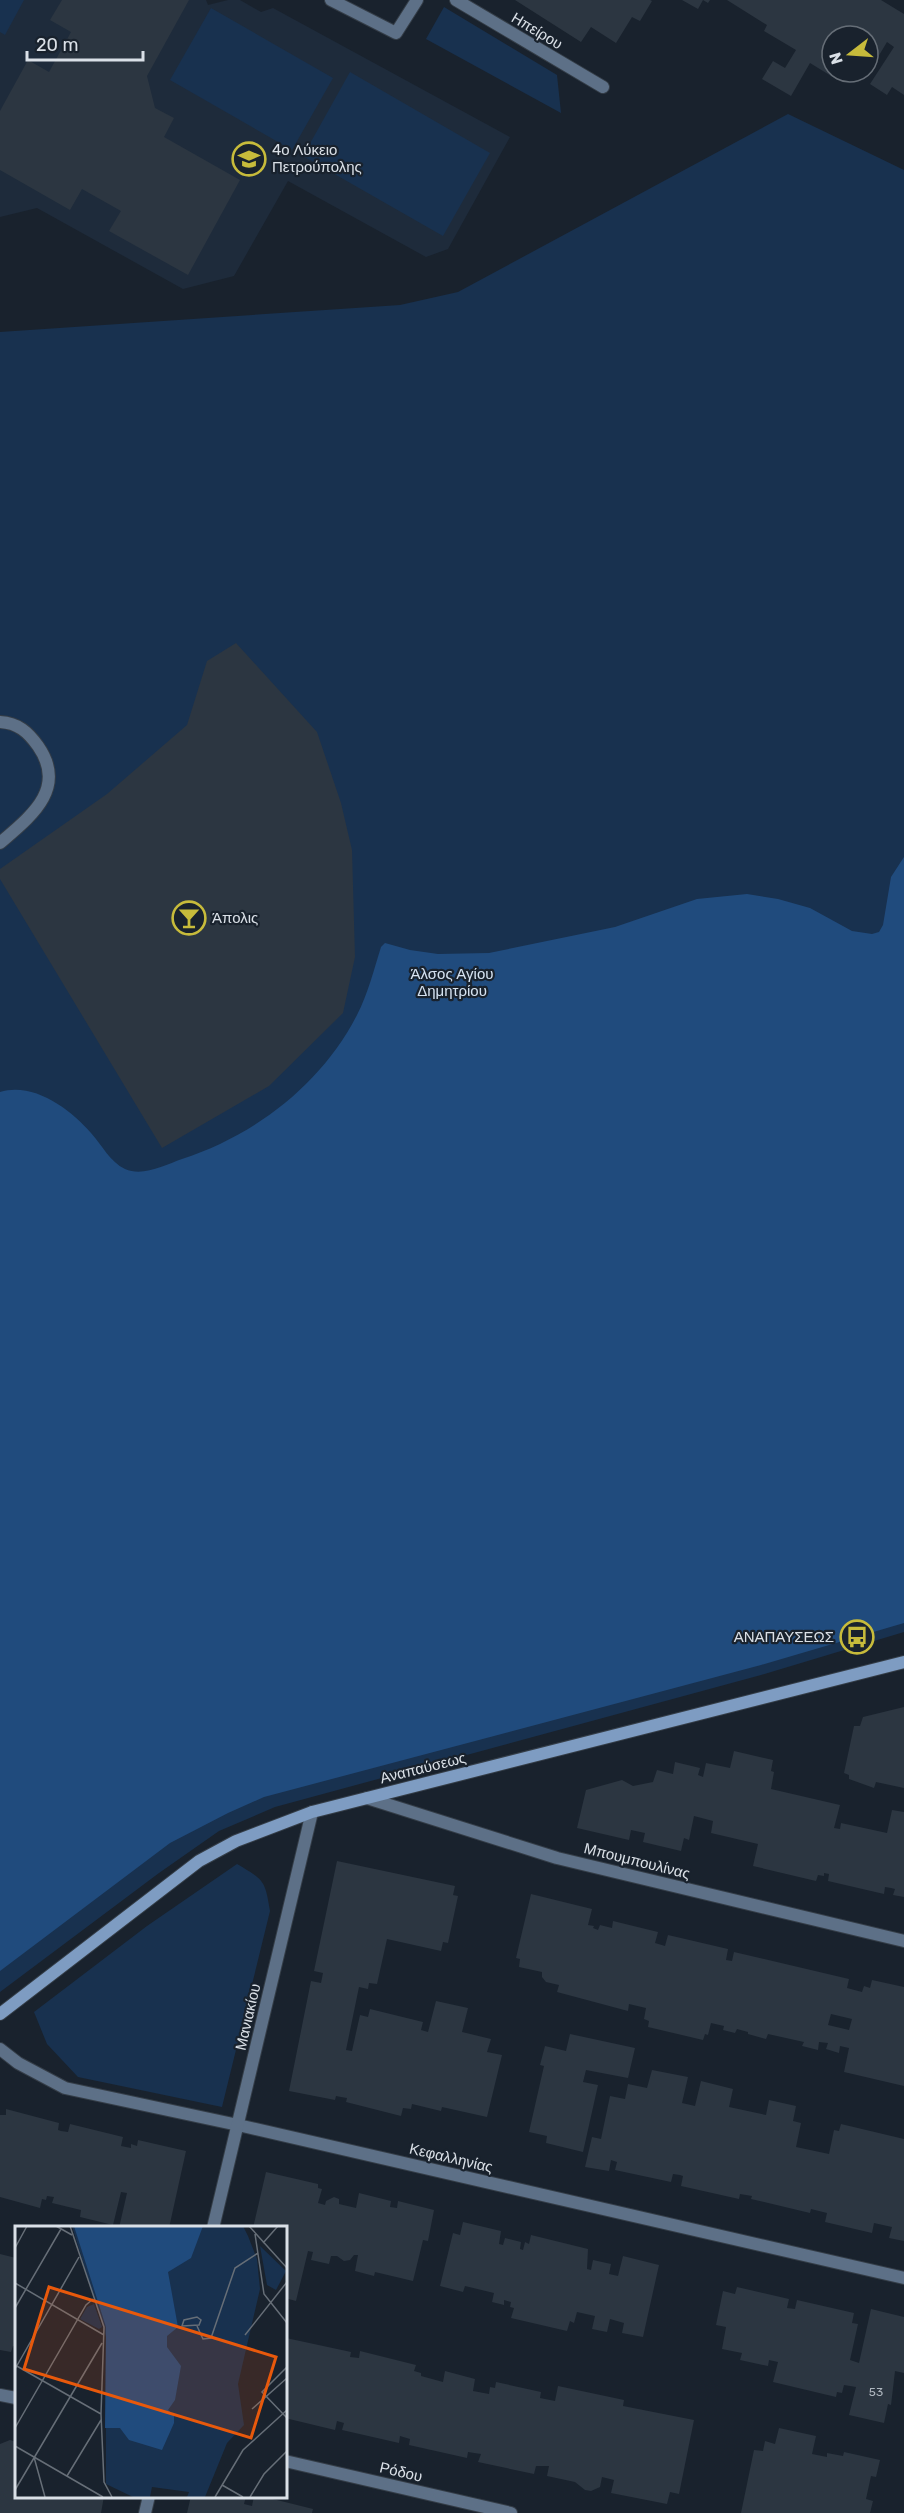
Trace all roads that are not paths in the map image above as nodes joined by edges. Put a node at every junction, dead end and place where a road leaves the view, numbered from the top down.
1 (331, 0) edge
2 (417, 0) edge
3 (456, 0) edge
4 (603, 87) dead end
5 (0, 722) edge
6 (0, 843) edge
7 (904, 1662) edge
8 (367, 1798) junction
9 (312, 1812) junction
10 (904, 1941) edge
11 (0, 2014) edge
12 (0, 2049) edge
13 (238, 2125) junction
14 (213, 2226) edge
15 (904, 2278) edge
16 (0, 2395) edge
17 (15, 2398) edge
18 (286, 2461) edge
19 (149, 2498) edge
20 (145, 2513) edge
21 (511, 2513) edge

1 - 2 street
3 - 4 street, Ηπείρου
5 - 6 street
7 - 8 street, Αναπαύσεως
8 - 9 street, Αναπαύσεως
8 - 10 street, Μπουμπουλίνας
9 - 11 street, Αναπαύσεως
9 - 13 street, Μανιακίου
12 - 13 street, Κεφαλληνίας
13 - 14 street, Μανιακίου
13 - 15 street, Κεφαλληνίας
16 - 17 street
18 - 21 street, Ρόδου
19 - 20 street

